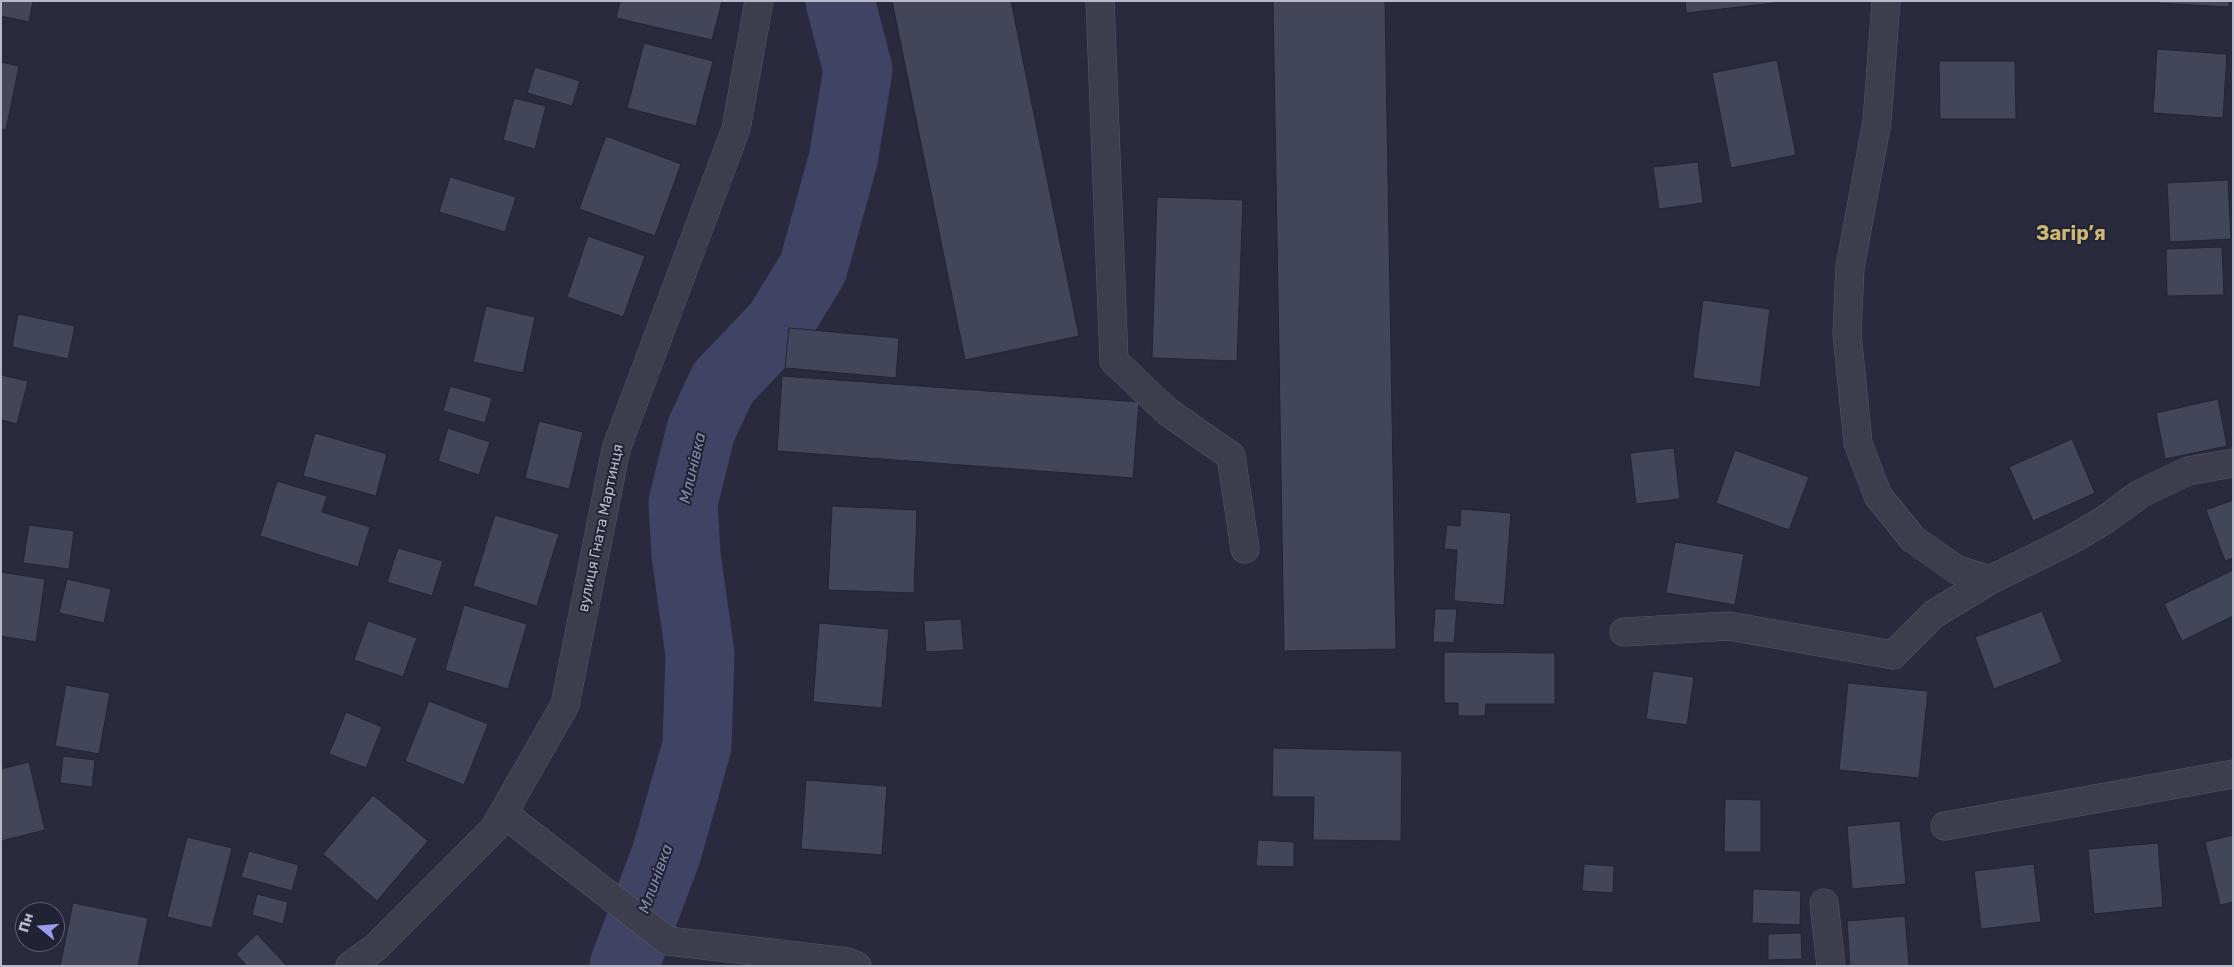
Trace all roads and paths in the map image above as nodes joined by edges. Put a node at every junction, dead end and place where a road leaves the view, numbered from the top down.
1 (759, 1) edge
2 (1100, 1) edge
3 (1886, 1) edge
4 (2233, 463) edge
5 (1245, 549) dead end
6 (1990, 580) junction
7 (1624, 632) dead end
8 (2233, 774) edge
9 (503, 813) junction
10 (1945, 826) dead end
11 (1824, 903) dead end
12 (350, 966) edge
13 (858, 966) edge
14 (1830, 966) edge

1 - 9 street, вулиця Гната Мартинця
2 - 5 street
3 - 6 street
4 - 6 street
6 - 7 street
8 - 10 street
9 - 12 street, вулиця Гната Мартинця
9 - 13 street
11 - 14 street

